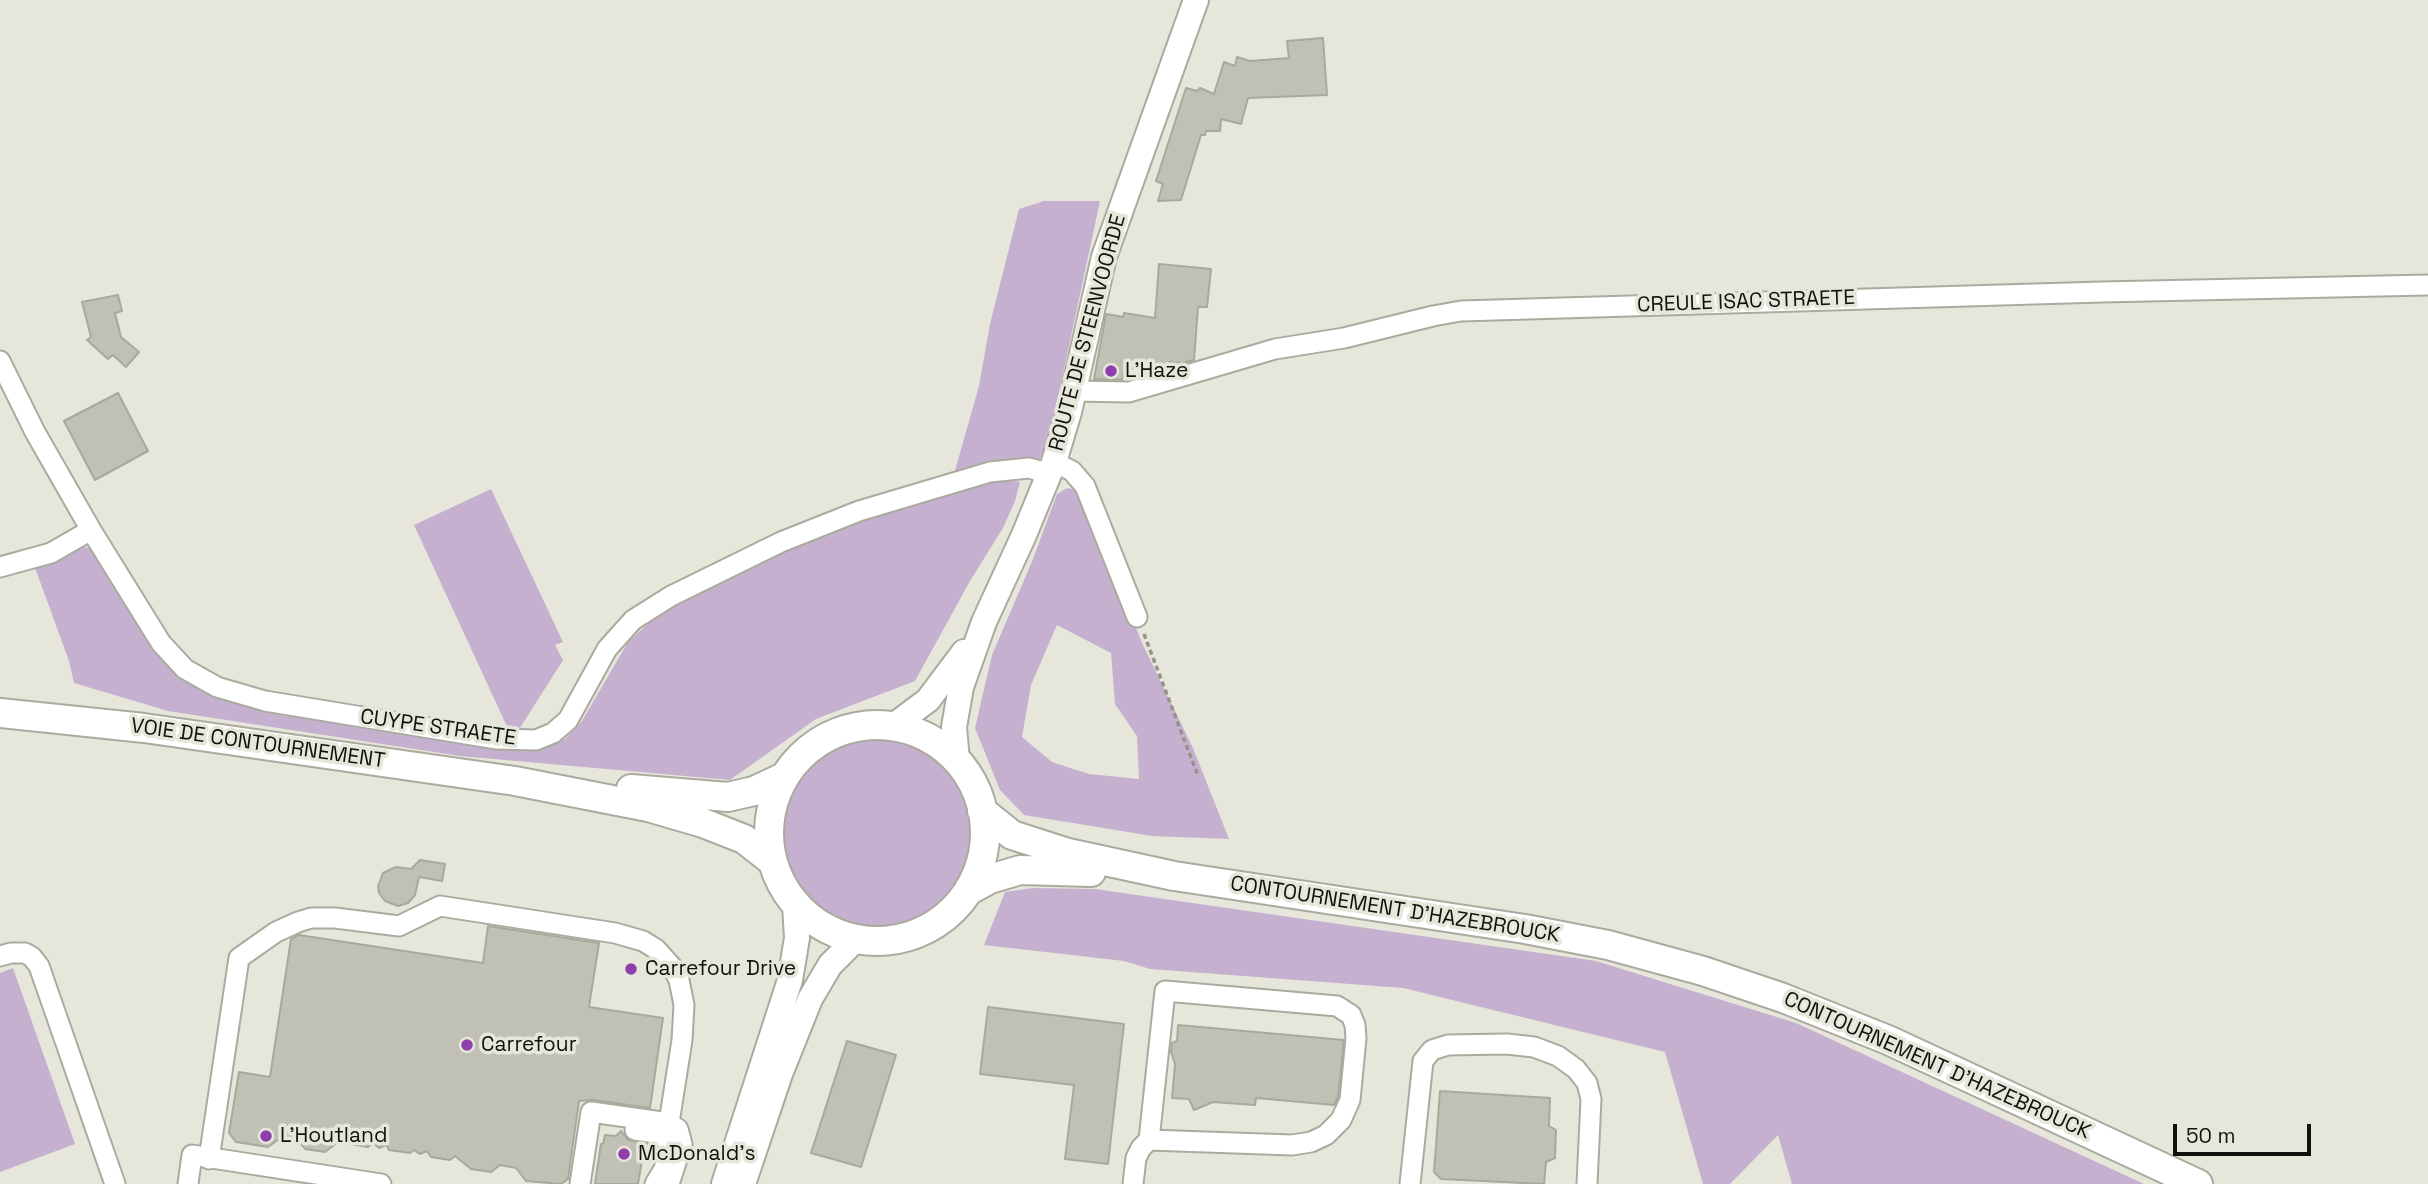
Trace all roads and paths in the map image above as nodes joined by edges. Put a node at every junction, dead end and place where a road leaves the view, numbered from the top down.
1 (1196, 0) edge
2 (2428, 285) edge
3 (0, 361) edge
4 (1074, 391) junction
5 (1052, 468) junction
6 (91, 530) junction
7 (0, 567) edge
8 (1138, 617) joint
9 (984, 622) junction
10 (0, 713) edge
11 (891, 727) junction
12 (957, 761) junction
13 (1198, 776) dead end
14 (784, 777) junction
15 (515, 781) junction
16 (982, 811) junction
17 (772, 861) junction
18 (1174, 876) junction
19 (968, 891) junction
20 (795, 904) junction
21 (856, 939) junction
22 (0, 956) edge
23 (664, 1129) junction
24 (1149, 1140) junction
25 (209, 1159) junction
26 (115, 1184) edge
27 (188, 1184) edge
28 (381, 1184) edge
29 (580, 1184) edge
30 (587, 1184) edge
31 (654, 1184) edge
32 (669, 1184) edge
33 (724, 1184) edge
34 (743, 1184) edge
35 (1133, 1184) edge
36 (1410, 1184) edge
37 (1587, 1184) edge
38 (2198, 1184) edge

1 - 4 main road, ROUTE DE STEENVOORDE
2 - 4 street, CREULE ISAC STRAETE
3 - 6 street, CUYPE STRAETE
4 - 5 main road, ROUTE DE STEENVOORDE
5 - 6 street, CUYPE STRAETE
5 - 8 street
5 - 9 main road, ROUTE DE STEENVOORDE
6 - 7 street
8 - 13 path
9 - 11 main road, ROUTE DE STEENVOORDE
9 - 12 main road, ROUTE DE STEENVOORDE
10 - 15 highway, VOIE DE CONTOURNEMENT
11 - 12 highway
11 - 14 highway
12 - 16 highway
14 - 15 highway, VOIE DE CONTOURNEMENT
14 - 17 highway
15 - 17 highway, VOIE DE CONTOURNEMENT
16 - 18 highway, CONTOURNEMENT D'HAZEBROUCK
16 - 19 highway
17 - 20 highway
18 - 19 highway, CONTOURNEMENT D'HAZEBROUCK
18 - 38 highway, CONTOURNEMENT D'HAZEBROUCK
19 - 21 highway
20 - 21 highway
20 - 33 main road
21 - 34 main road
22 - 26 street
23 - 25 street
23 - 29 street
23 - 30 street
23 - 31 street
23 - 32 street
24 - 24 street
24 - 35 street
25 - 27 street
25 - 28 street
36 - 37 street

